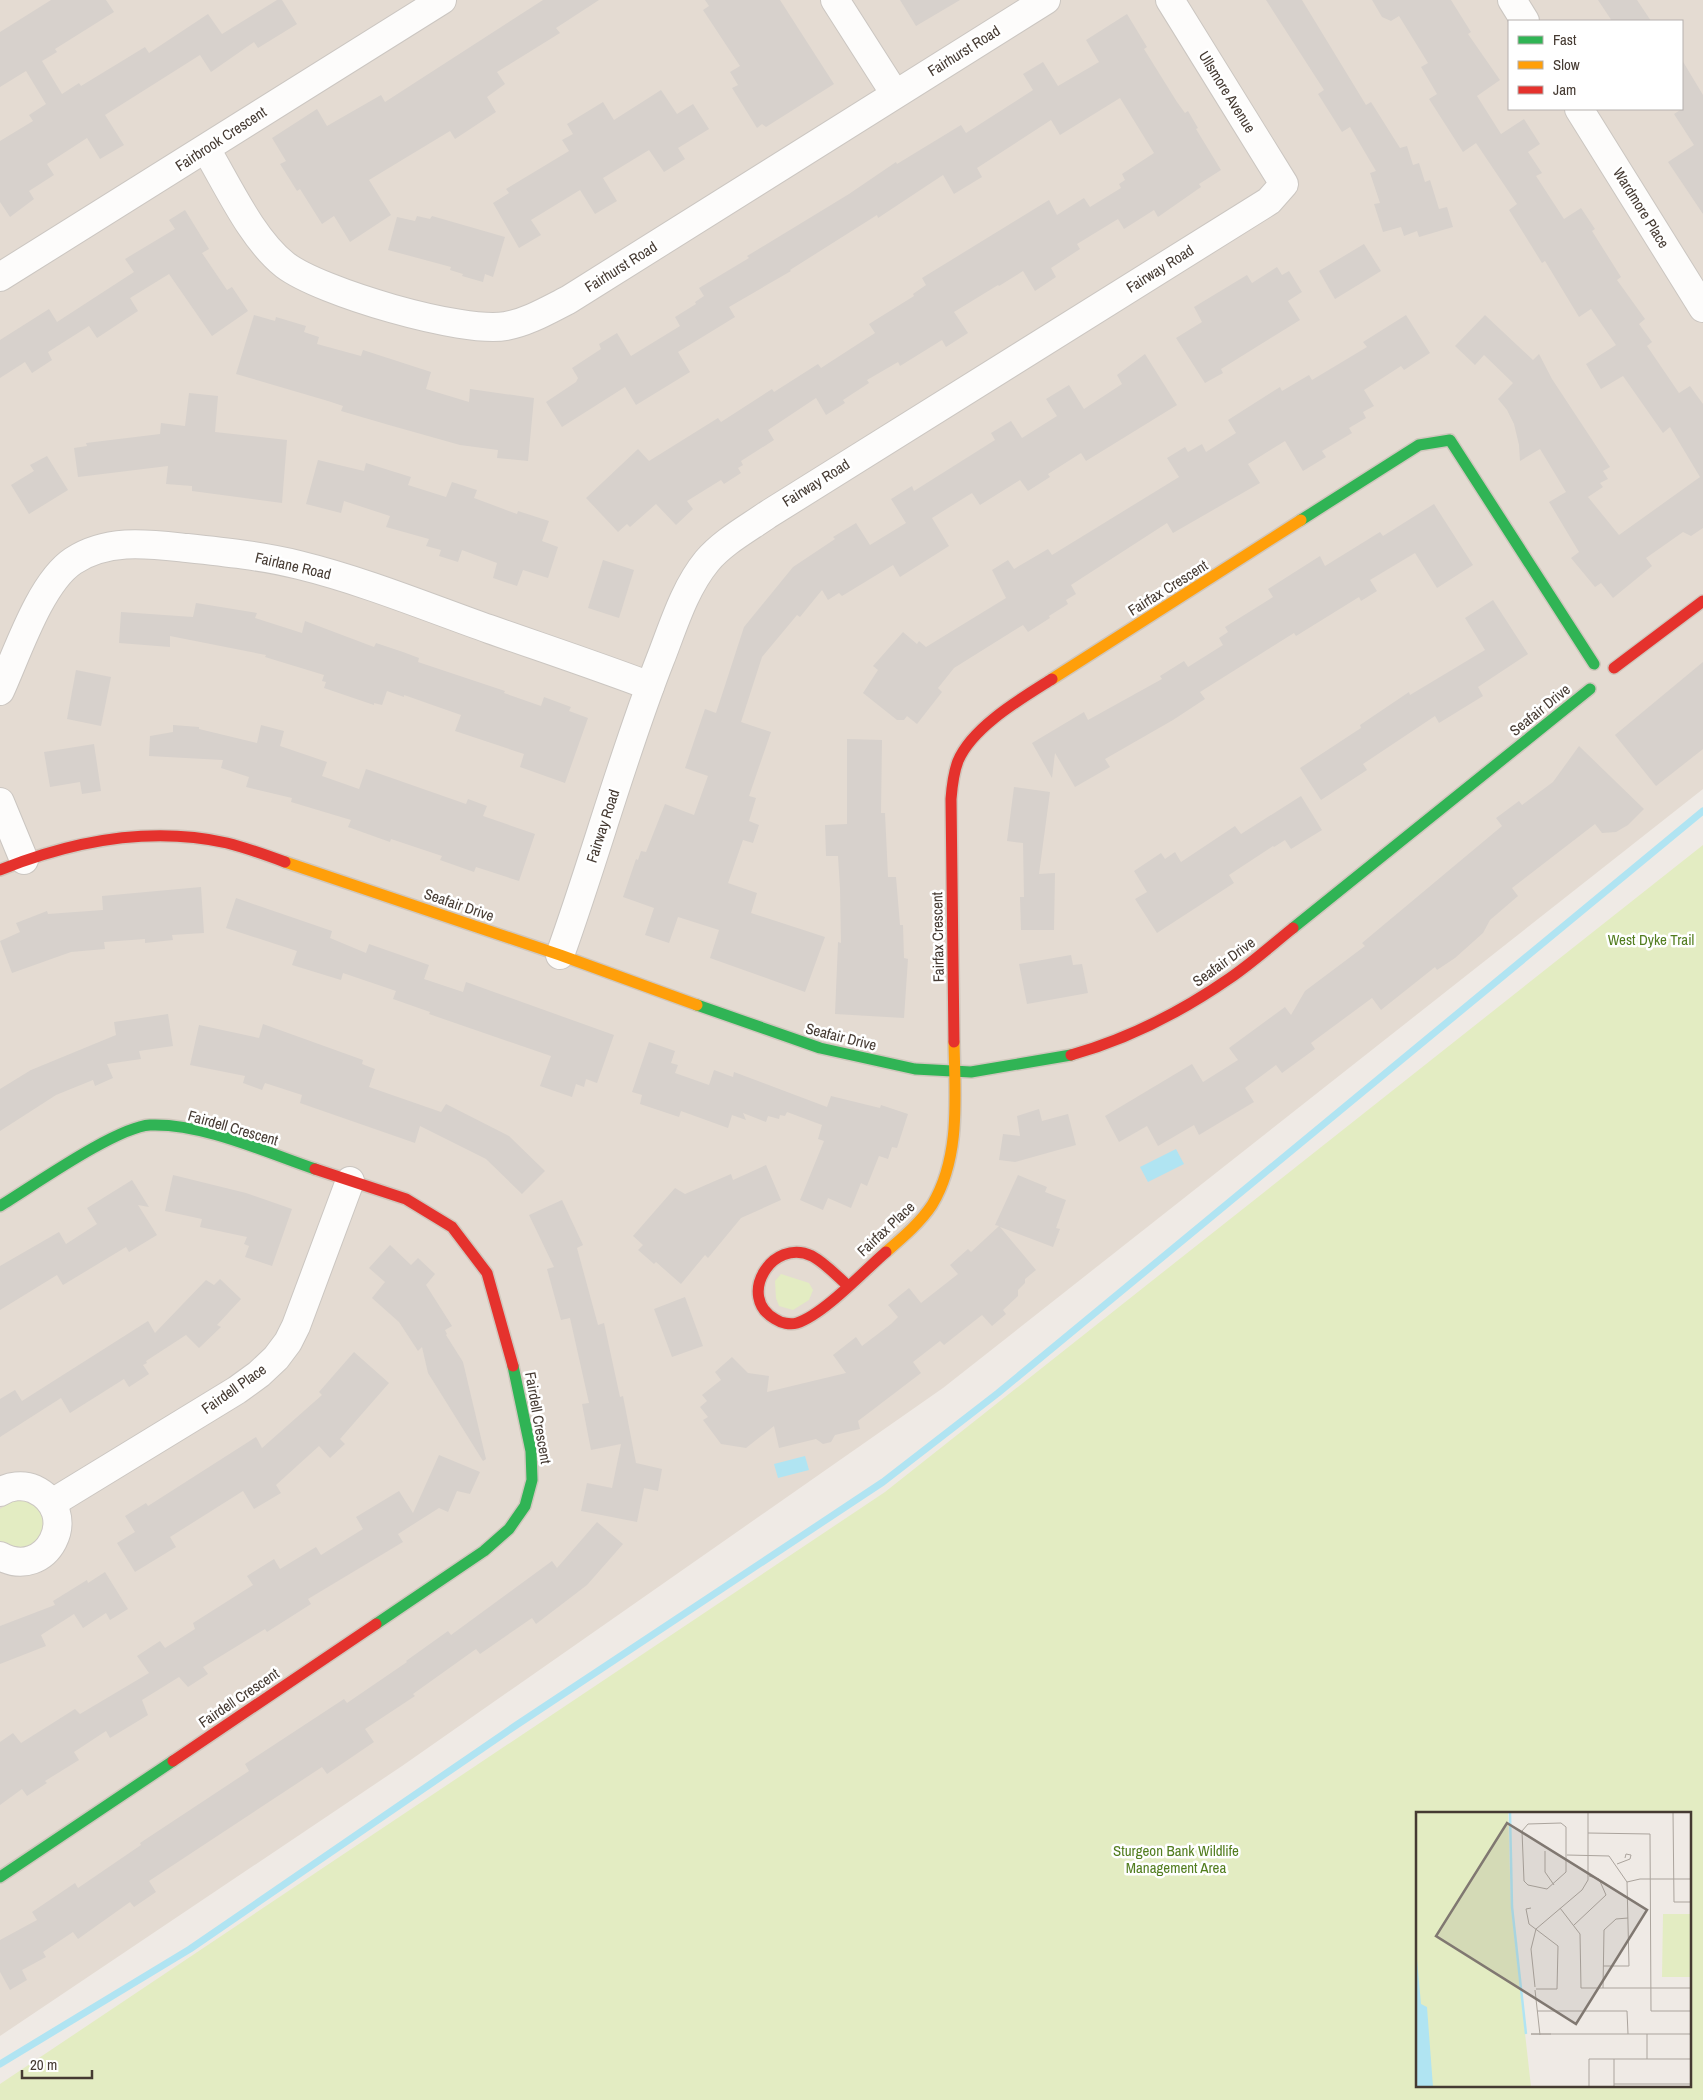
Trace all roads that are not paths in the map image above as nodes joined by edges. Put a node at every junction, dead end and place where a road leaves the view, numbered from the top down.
1 (442, 0) edge
2 (836, 0) edge
3 (1046, 0) edge
4 (1170, 0) edge
5 (1512, 0) edge
6 (1524, 20) edge
7 (895, 94) junction
8 (1581, 110) edge
9 (206, 150) junction
10 (1284, 184) joint
11 (0, 277) edge
12 (1703, 308) edge
13 (1703, 601) edge
14 (1594, 664) junction
15 (650, 686) junction
16 (0, 691) edge
17 (0, 802) edge
18 (12, 865) edge
19 (560, 955) junction
20 (955, 1073) junction
21 (350, 1181) junction
22 (0, 1206) edge
23 (846, 1285) junction
24 (0, 1492) edge
25 (52, 1504) junction
26 (0, 1556) edge
27 (0, 1877) edge

1 - 9 street, Fairbrook Crescent
2 - 7 street
3 - 7 street, Fairhurst Road
4 - 10 street, Ullsmore Avenue
5 - 6 street
7 - 9 street, Fairhurst Road
8 - 12 street, Wardmore Place
9 - 11 street, Fairbrook Crescent
10 - 15 street, Fairway Road
13 - 14 street
14 - 20 street, Seafair Drive
14 - 20 street, Fairfax Crescent
15 - 16 street, Fairlane Road
15 - 19 street, Fairway Road
17 - 18 street
18 - 19 street, Seafair Drive
19 - 20 street, Seafair Drive
20 - 23 street, Fairfax Place
21 - 22 street, Fairdell Crescent
21 - 25 street, Fairdell Place
21 - 27 street, Fairdell Crescent
23 - 23 street, Fairfax Place
24 - 25 street
25 - 26 street

